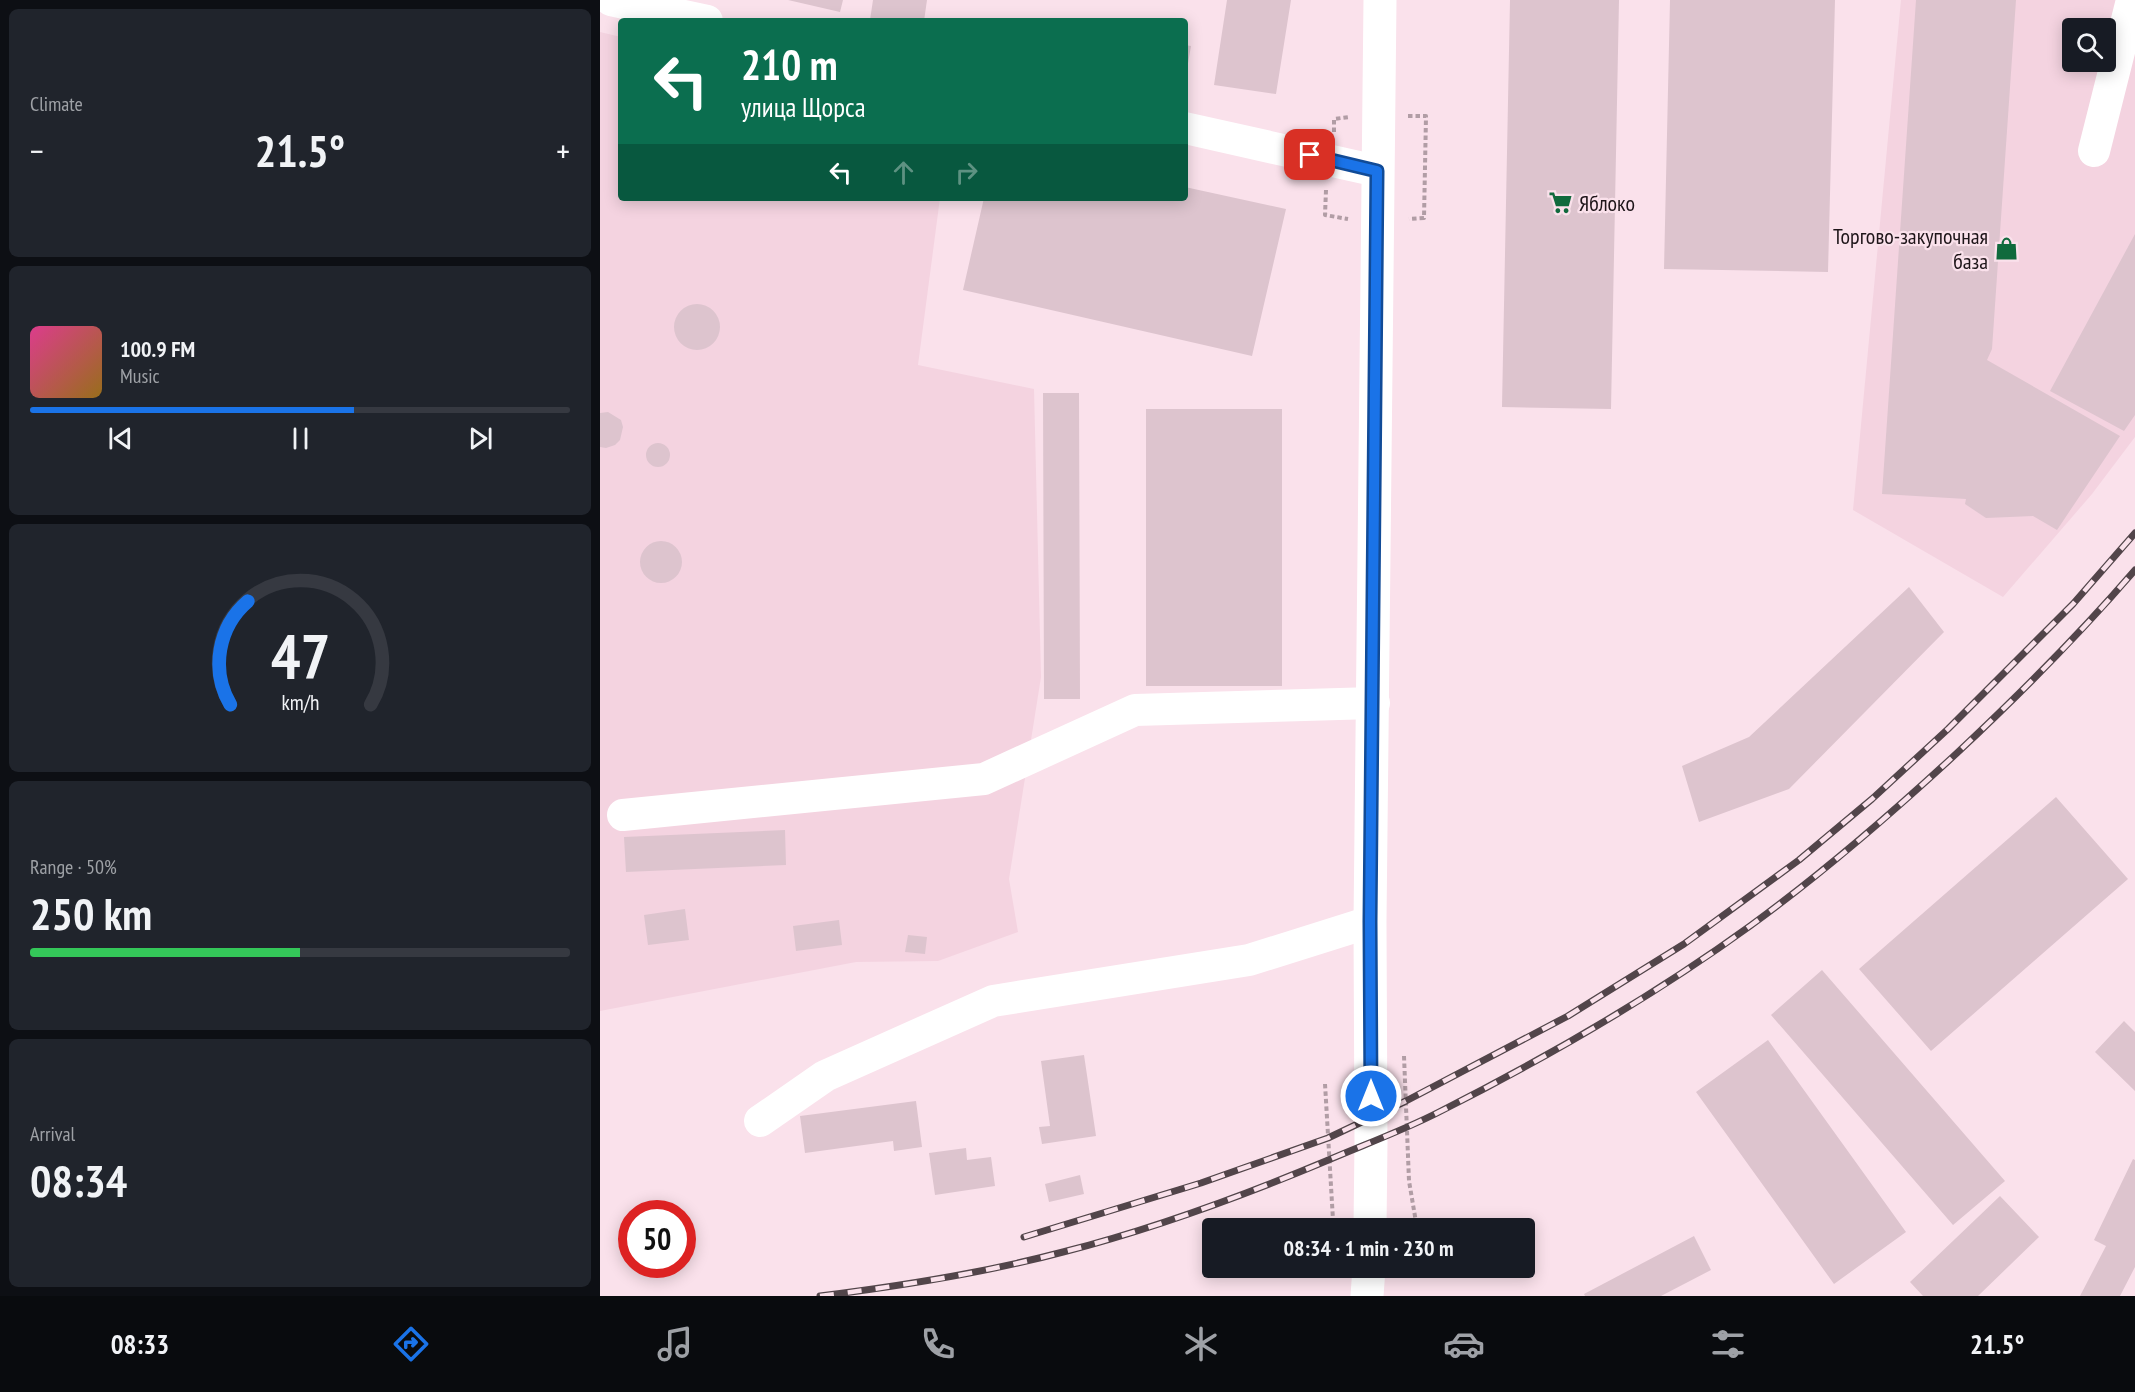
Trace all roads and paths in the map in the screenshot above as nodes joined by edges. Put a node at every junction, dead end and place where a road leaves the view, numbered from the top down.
1 (611, 0) edge
2 (1380, 0) edge
3 (2132, 0) edge
4 (693, 18) edge
5 (1408, 116) dead end
6 (1349, 117) dead end
7 (1188, 129) edge
8 (1334, 139) dead end
9 (2094, 151) dead end
10 (1377, 171) junction
11 (1326, 190) dead end
12 (1407, 219) dead end
13 (1349, 220) dead end
14 (1374, 702) junction
15 (623, 815) dead end
16 (1370, 922) junction
17 (1404, 1048) dead end
18 (1325, 1084) dead end
19 (760, 1121) dead end
20 (1333, 1218) edge
21 (1370, 1218) edge
22 (1415, 1218) edge
23 (1368, 1278) edge
24 (1367, 1296) edge

1 - 4 street
2 - 10 main road
3 - 9 street
5 - 12 path
6 - 8 path
7 - 10 street
10 - 14 main road
11 - 13 path
14 - 15 street
14 - 16 main road
16 - 19 street
16 - 21 main road
17 - 22 path
18 - 20 path
23 - 24 main road

